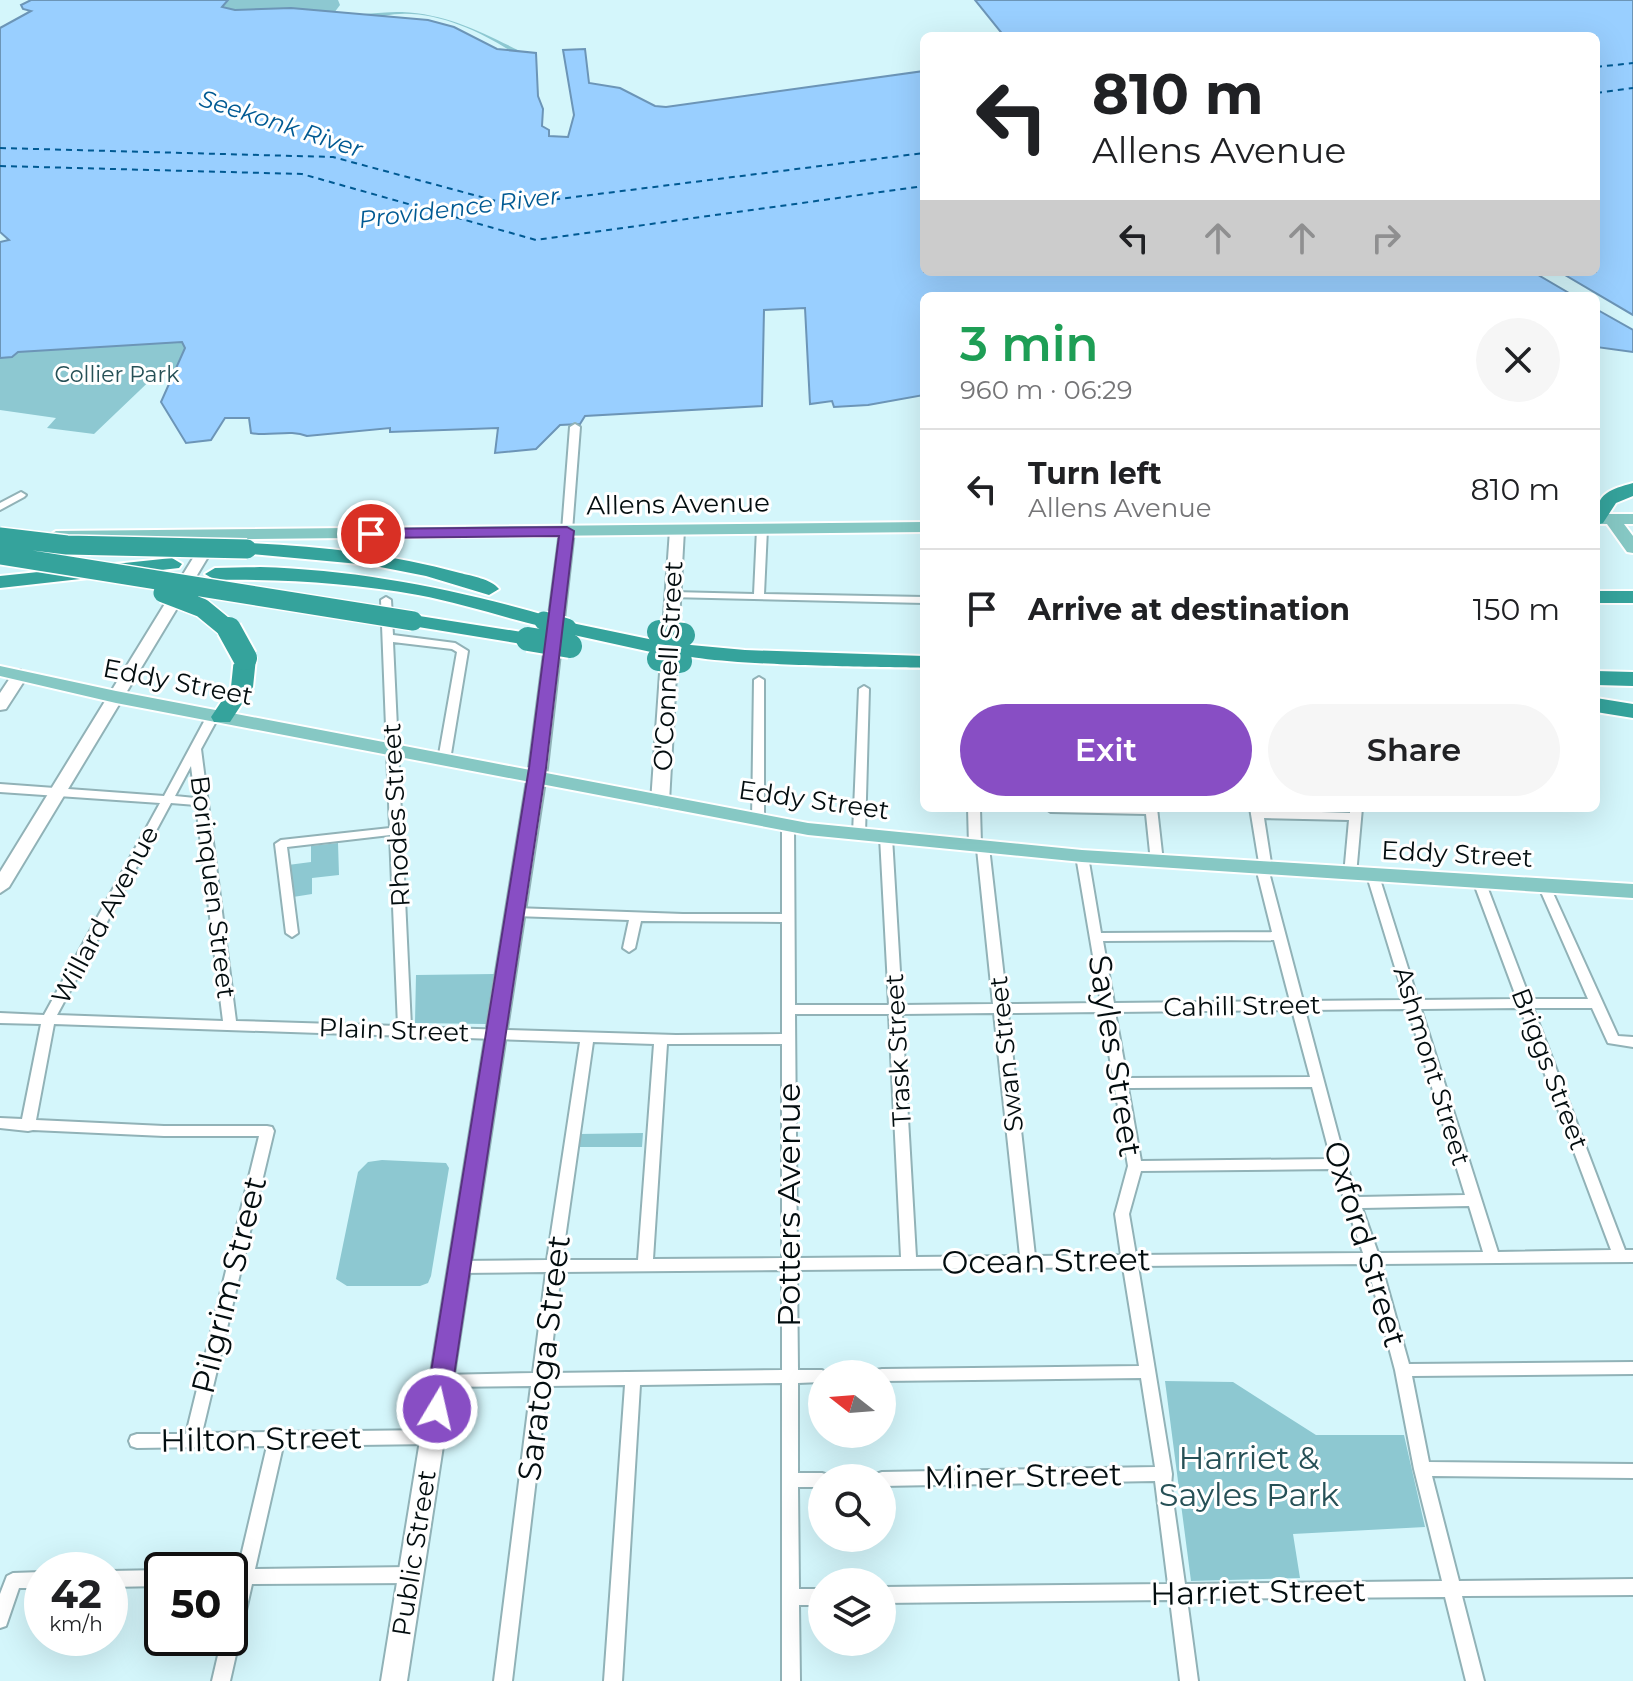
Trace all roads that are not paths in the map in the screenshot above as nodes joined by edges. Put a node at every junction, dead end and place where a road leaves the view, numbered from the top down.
1 (575, 427) dead end
2 (1633, 489) edge
3 (21, 495) dead end
4 (0, 507) edge
5 (1603, 514) edge
6 (1633, 519) edge
7 (920, 527) edge
8 (762, 529) junction
9 (677, 530) junction
10 (567, 531) junction
11 (214, 535) junction
12 (0, 537) edge
13 (1633, 548) edge
14 (0, 558) edge
15 (219, 568) junction
16 (167, 571) junction
17 (0, 582) edge
18 (489, 589) junction
19 (673, 595) junction
20 (0, 596) edge
21 (759, 596) junction
22 (1600, 597) edge
23 (1633, 597) edge
24 (386, 600) dead end
25 (920, 600) edge
26 (545, 613) junction
27 (569, 628) junction
28 (388, 638) junction
29 (920, 646) edge
30 (670, 648) junction
31 (920, 662) edge
32 (1600, 662) edge
33 (1633, 663) edge
34 (0, 671) edge
35 (20, 675) junction
36 (1600, 678) edge
37 (1633, 679) edge
38 (759, 680) dead end
39 (864, 689) dead end
40 (116, 697) junction
41 (0, 705) edge
42 (1600, 706) edge
43 (1633, 711) edge
44 (218, 716) junction
45 (195, 749) junction
46 (392, 750) junction
47 (444, 760) junction
48 (536, 778) junction
49 (0, 788) edge
50 (58, 792) junction
51 (168, 799) junction
52 (203, 802) junction
53 (660, 802) junction
54 (975, 812) edge
55 (1152, 812) edge
56 (1257, 812) edge
57 (1306, 812) edge
58 (1356, 813) edge
59 (758, 820) junction
60 (788, 825) junction
61 (397, 831) junction
62 (859, 834) junction
63 (886, 837) junction
64 (979, 847) junction
65 (1082, 856) junction
66 (1157, 862) junction
67 (1264, 869) junction
68 (1350, 875) junction
69 (1373, 876) junction
70 (1479, 881) junction
71 (1544, 885) junction
72 (0, 887) edge
73 (1633, 891) edge
74 (515, 912) junction
75 (636, 916) junction
76 (789, 918) junction
77 (292, 933) dead end
78 (1281, 936) junction
79 (1095, 937) junction
80 (629, 948) dead end
81 (1598, 1003) junction
82 (1525, 1004) junction
83 (1297, 1005) junction
84 (1413, 1005) junction
85 (1107, 1007) junction
86 (1002, 1008) junction
87 (896, 1009) junction
88 (789, 1010) junction
89 (0, 1018) edge
90 (48, 1020) junction
91 (230, 1025) junction
92 (405, 1030) junction
93 (495, 1033) junction
94 (587, 1036) junction
95 (661, 1039) junction
96 (789, 1039) junction
97 (1633, 1042) edge
98 (1317, 1082) junction
99 (1120, 1083) junction
100 (0, 1123) edge
101 (28, 1126) junction
102 (1339, 1164) junction
103 (1135, 1166) junction
104 (1474, 1200) junction
105 (1354, 1203) junction
106 (1626, 1256) edge
107 (1372, 1257) junction
108 (1492, 1257) junction
109 (1128, 1260) junction
110 (1028, 1261) junction
111 (909, 1262) junction
112 (789, 1263) junction
113 (645, 1265) junction
114 (554, 1266) junction
115 (459, 1267) junction
116 (1633, 1368) edge
117 (1403, 1370) junction
118 (1147, 1372) junction
119 (896, 1375) edge
120 (789, 1376) junction
121 (808, 1376) edge
122 (541, 1378) junction
123 (633, 1378) junction
124 (441, 1381) junction
125 (432, 1437) junction
126 (277, 1438) junction
127 (193, 1439) junction
128 (137, 1441) dead end
129 (1422, 1469) junction
130 (1633, 1471) edge
131 (1164, 1474) junction
132 (896, 1479) edge
133 (790, 1480) junction
134 (808, 1480) edge
135 (244, 1552) edge
136 (411, 1575) junction
137 (248, 1576) edge
138 (24, 1581) edge
139 (1633, 1587) edge
140 (1451, 1588) junction
141 (1177, 1593) junction
142 (896, 1595) edge
143 (791, 1597) junction
144 (808, 1597) edge
145 (0, 1620) edge
146 (225, 1656) edge
147 (221, 1681) edge
148 (394, 1681) edge
149 (503, 1681) edge
150 (613, 1681) edge
151 (791, 1681) edge
152 (1189, 1681) edge
153 (1475, 1681) edge

1 - 10 street, Public Street
2 - 5 highway
3 - 4 street
5 - 6 main road
5 - 13 main road
7 - 8 main road, Allens Avenue
8 - 9 main road, Allens Avenue
8 - 21 street
9 - 10 main road, Allens Avenue
9 - 19 main road, O'Connell Street
10 - 11 main road, Allens Avenue
10 - 48 main road, Public Street
11 - 12 main road, Allens Avenue
11 - 40 main road
12 - 18 highway, bridge
14 - 27 highway, bridge
14 - 44 highway, bridge
15 - 16 highway
15 - 18 highway
15 - 26 highway
16 - 17 highway
16 - 20 highway
18 - 26 highway
19 - 21 street
19 - 53 main road, O'Connell Street
21 - 25 street
22 - 23 highway
24 - 28 street, Rhodes Street
26 - 27 highway, bridge
27 - 30 highway
27 - 30 highway
28 - 46 street, Rhodes Street
28 - 47 street
29 - 30 highway
30 - 31 highway
32 - 33 highway
34 - 35 main road, Eddy Street
35 - 40 main road, Eddy Street
35 - 41 main road
36 - 37 highway
38 - 59 street
39 - 62 street
40 - 44 main road, Eddy Street
40 - 50 main road
42 - 43 highway
44 - 45 street, Willard Avenue
44 - 46 main road, Eddy Street
45 - 51 street, Willard Avenue
45 - 52 street, Borinquen Street
46 - 47 main road, Eddy Street
46 - 61 street, Rhodes Street
47 - 48 main road, Eddy Street
48 - 53 main road, Eddy Street
48 - 74 main road, Public Street
49 - 50 street
50 - 51 street
50 - 72 main road
51 - 52 street
51 - 90 street, Willard Avenue
52 - 91 street, Borinquen Street
53 - 59 main road, Eddy Street
54 - 64 street, Swan Street
55 - 66 street
56 - 67 street, Oxford Street
57 - 58 street
58 - 68 street
59 - 60 main road, Eddy Street
60 - 62 main road, Eddy Street
60 - 76 street, Potters Avenue
61 - 77 street
61 - 92 street, Rhodes Street
62 - 63 main road, Eddy Street
63 - 64 main road, Eddy Street
63 - 87 street, Trask Street
64 - 65 main road, Eddy Street
64 - 86 street, Swan Street
65 - 66 main road, Eddy Street
65 - 79 street, Sayles Street
66 - 67 main road, Eddy Street
67 - 68 main road, Eddy Street
67 - 78 street, Oxford Street
68 - 69 main road, Eddy Street
69 - 70 main road, Eddy Street
69 - 84 street, Ashmont Street
70 - 71 main road, Eddy Street
70 - 82 street, Briggs Street
71 - 73 main road, Eddy Street
71 - 81 street
74 - 75 street
74 - 93 main road, Public Street
75 - 76 street
75 - 80 street
76 - 88 street, Potters Avenue
78 - 79 street
78 - 83 street, Oxford Street
79 - 85 street, Sayles Street
81 - 82 street, Cahill Street
81 - 97 street
82 - 84 street, Cahill Street
82 - 106 street, Briggs Street
83 - 84 street, Cahill Street
83 - 85 street, Cahill Street
83 - 98 street, Oxford Street
84 - 104 street, Ashmont Street
85 - 86 street, Cahill Street
85 - 99 street, Sayles Street
86 - 87 street, Cahill Street
86 - 110 street, Swan Street
87 - 88 street, Cahill Street
87 - 111 street, Trask Street
88 - 96 street, Potters Avenue
89 - 90 street, Plain Street
90 - 91 street, Plain Street
90 - 101 street, Willard Avenue
91 - 92 street, Plain Street
92 - 93 street, Plain Street
93 - 94 street, Plain Street
93 - 115 main road, Public Street
94 - 95 street, Plain Street
94 - 114 street, Saratoga Street
95 - 96 street, Plain Street
95 - 113 street
96 - 112 street, Potters Avenue
98 - 99 street
98 - 102 street, Oxford Street
99 - 103 street, Sayles Street
100 - 101 street
101 - 127 street, Pilgrim Street
102 - 103 street
102 - 105 street, Oxford Street
103 - 109 street, Sayles Street
104 - 105 street
104 - 108 street, Ashmont Street
105 - 107 street, Oxford Street
106 - 108 street, Ocean Street
107 - 108 street, Ocean Street
107 - 109 street, Ocean Street
107 - 117 street, Oxford Street
109 - 110 street, Ocean Street
109 - 118 street, Sayles Street
110 - 111 street, Ocean Street
111 - 112 street, Ocean Street
112 - 113 street, Ocean Street
112 - 120 street, Potters Avenue
113 - 114 street, Ocean Street
114 - 115 street, Ocean Street
114 - 122 street, Saratoga Street
115 - 124 main road, Public Street
116 - 117 street
117 - 129 street, Oxford Street
118 - 119 street
118 - 131 street, Sayles Street
120 - 121 street
120 - 123 street
120 - 133 street, Potters Avenue
122 - 123 street
122 - 124 street
122 - 149 street, Saratoga Street
123 - 150 street
124 - 125 main road, Public Street
125 - 126 street, Hilton Street
125 - 136 main road, Public Street
126 - 127 street, Hilton Street
126 - 135 street
127 - 128 street, Hilton Street
129 - 130 street
129 - 140 street, Oxford Street
131 - 132 street, Miner Street
131 - 141 street, Sayles Street
133 - 134 street
133 - 143 street, Potters Avenue
136 - 137 street
136 - 148 main road, Public Street
138 - 145 street
139 - 140 street, Harriet Street
140 - 141 street, Harriet Street
140 - 153 street, Oxford Street
141 - 142 street, Harriet Street
141 - 152 street, Sayles Street
143 - 144 street
143 - 151 street, Potters Avenue
146 - 147 street

